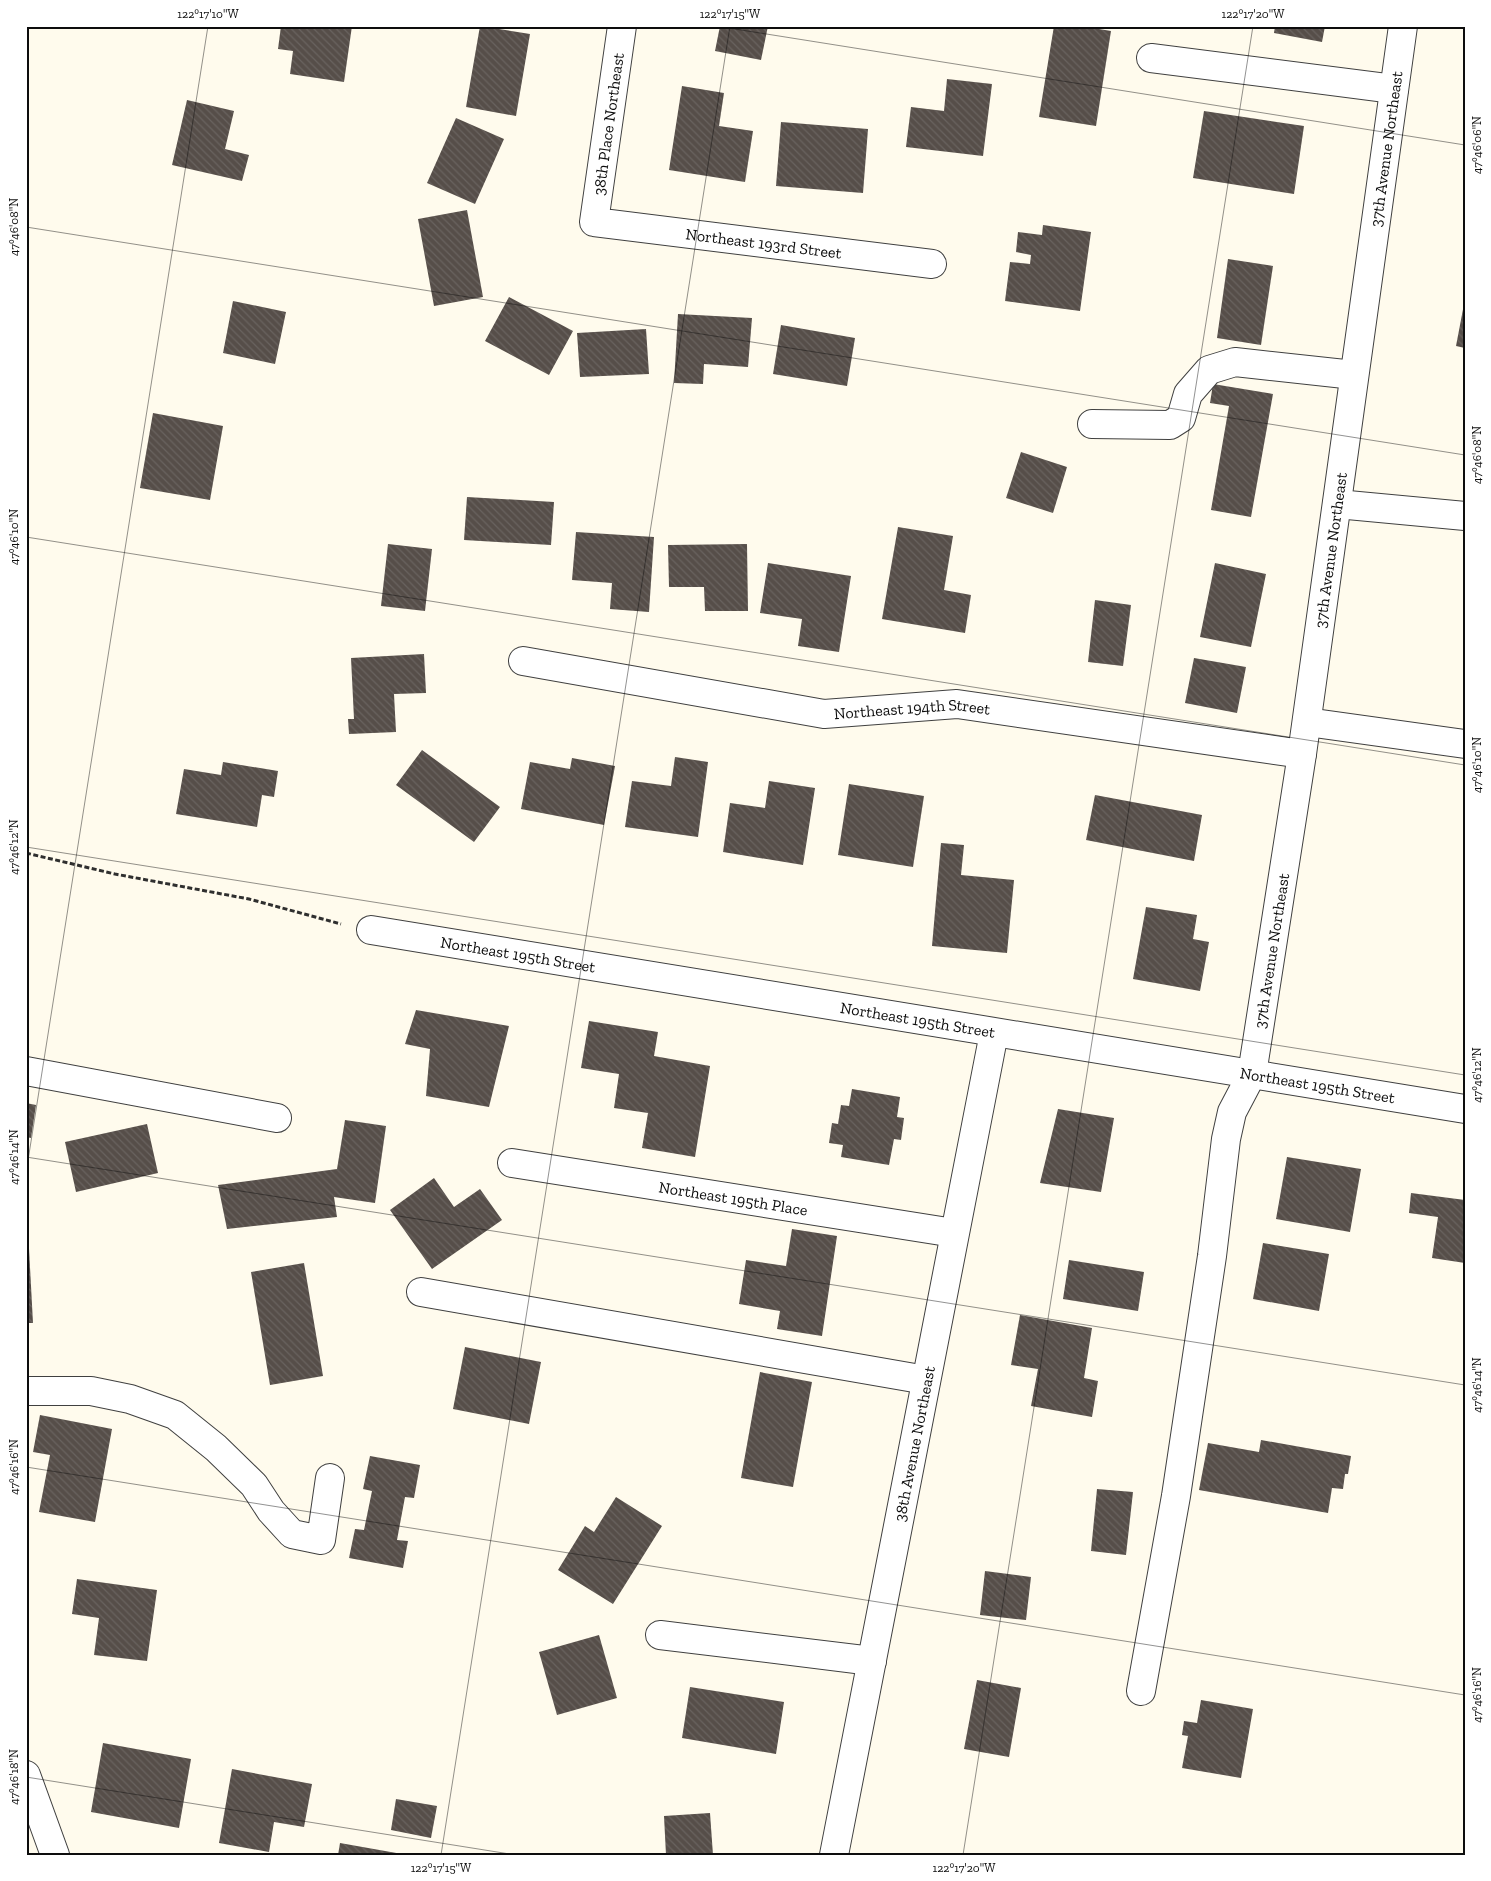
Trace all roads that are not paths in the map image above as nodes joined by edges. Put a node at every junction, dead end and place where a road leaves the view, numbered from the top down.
1 (622, 26) edge
2 (1403, 26) edge
3 (1151, 58) dead end
4 (1394, 89) junction
5 (594, 222) joint
6 (932, 264) dead end
7 (1354, 375) junction
8 (1092, 424) dead end
9 (1337, 504) junction
10 (1465, 516) edge
11 (523, 661) dead end
12 (1307, 722) junction
13 (1465, 744) edge
14 (1302, 754) junction
15 (371, 930) road end
16 (994, 1033) junction
17 (26, 1071) edge
18 (1252, 1074) junction
19 (1465, 1109) edge
20 (277, 1118) dead end
21 (512, 1163) dead end
22 (954, 1233) junction
23 (421, 1292) dead end
24 (926, 1380) junction
25 (26, 1391) edge
26 (330, 1478) dead end
27 (660, 1635) dead end
28 (872, 1661) junction
29 (1141, 1691) dead end
30 (26, 1775) edge
31 (55, 1855) edge
32 (834, 1855) edge

1 - 5 street, 38th Place Northeast
2 - 4 street, 37th Avenue Northeast
3 - 4 street
4 - 7 street, 37th Avenue Northeast
5 - 6 street, Northeast 193rd Street
7 - 8 street
7 - 9 street, 37th Avenue Northeast
9 - 10 street
9 - 12 street, 37th Avenue Northeast
11 - 14 street, Northeast 194th Street
12 - 13 street
12 - 14 street, 37th Avenue Northeast
14 - 18 street, 37th Avenue Northeast
15 - 16 street, Northeast 195th Street
16 - 18 street, Northeast 195th Street
16 - 22 street, 38th Avenue Northeast
17 - 20 street
18 - 19 street, Northeast 195th Street
18 - 29 street, 37th Avenue Northeast
21 - 22 street, Northeast 195th Place
22 - 24 street, 38th Avenue Northeast
23 - 24 street
24 - 28 street, 38th Avenue Northeast
25 - 26 street
27 - 28 street
28 - 32 street, 38th Avenue Northeast
30 - 31 street

